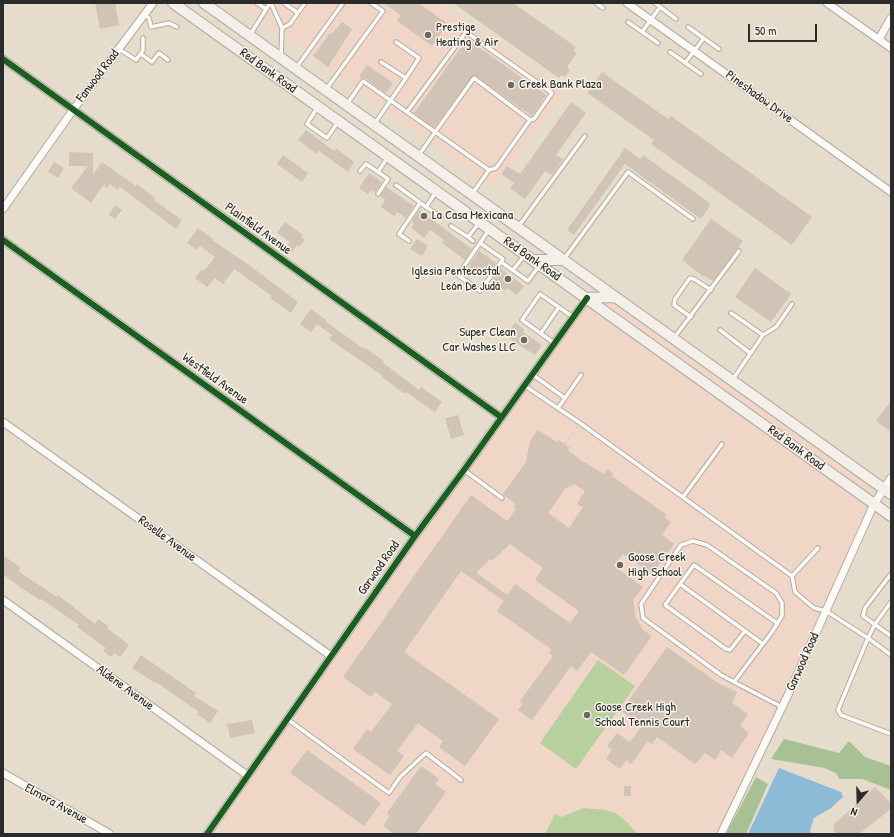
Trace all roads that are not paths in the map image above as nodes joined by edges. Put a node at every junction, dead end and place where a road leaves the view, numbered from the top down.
1 (153, 3) edge
2 (173, 3) edge
3 (204, 3) edge
4 (257, 3) edge
5 (271, 3) edge
6 (284, 3) edge
7 (305, 3) edge
8 (344, 3) edge
9 (371, 3) edge
10 (596, 3) edge
11 (627, 3) edge
12 (654, 3) edge
13 (827, 3) edge
14 (660, 7) junction
15 (603, 8) dead end
16 (266, 9) junction
17 (298, 13) junction
18 (144, 14) junction
19 (891, 18) edge
20 (676, 19) dead end
21 (651, 20) junction
22 (628, 22) dead end
23 (177, 27) dead end
24 (688, 27) dead end
25 (282, 28) junction
26 (642, 32) junction
27 (250, 36) junction
28 (143, 38) dead end
29 (704, 38) junction
30 (879, 39) junction
31 (396, 42) dead end
32 (658, 44) dead end
33 (891, 48) edge
34 (119, 49) junction
35 (719, 49) dead end
36 (694, 51) junction
37 (670, 52) dead end
38 (141, 54) junction
39 (281, 58) junction
40 (3, 59) edge
41 (168, 60) dead end
42 (382, 62) dead end
43 (685, 63) junction
44 (296, 68) junction
45 (700, 74) dead end
46 (406, 78) junction
47 (326, 89) junction
48 (391, 101) junction
49 (347, 104) junction
50 (318, 107) junction
51 (73, 110) junction
52 (407, 112) junction
53 (530, 120) junction
54 (339, 122) junction
55 (374, 124) junction
56 (436, 132) junction
57 (585, 136) dead end
58 (418, 156) junction
59 (388, 157) junction
60 (489, 170) junction
61 (360, 171) dead end
62 (378, 172) junction
63 (396, 185) dead end
64 (437, 191) junction
65 (891, 192) edge
66 (378, 194) dead end
67 (472, 194) junction
68 (420, 202) junction
69 (426, 207) junction
70 (3, 209) edge
71 (441, 217) dead end
72 (693, 219) dead end
73 (479, 222) junction
74 (451, 226) dead end
75 (517, 228) junction
76 (490, 229) junction
77 (468, 237) junction
78 (3, 240) edge
79 (409, 241) dead end
80 (473, 241) dead end
81 (480, 243) junction
82 (740, 251) dead end
83 (533, 260) junction
84 (563, 260) junction
85 (501, 262) junction
86 (513, 270) junction
87 (711, 290) junction
88 (614, 297) junction
89 (587, 298) junction
90 (792, 304) dead end
91 (559, 307) junction
92 (731, 313) dead end
93 (573, 317) junction
94 (691, 317) junction
95 (720, 330) dead end
96 (541, 333) junction
97 (763, 335) junction
98 (674, 339) junction
99 (555, 343) junction
100 (750, 353) junction
101 (533, 375) junction
102 (581, 375) dead end
103 (732, 380) junction
104 (525, 386) junction
105 (565, 398) junction
106 (558, 408) junction
107 (501, 417) junction
108 (3, 422) edge
109 (722, 444) dead end
110 (464, 470) junction
111 (891, 478) edge
112 (887, 491) edge
113 (684, 497) junction
114 (502, 498) dead end
115 (874, 504) junction
116 (891, 516) edge
117 (415, 536) junction
118 (818, 548) dead end
119 (891, 574) edge
120 (792, 576) junction
121 (680, 584) junction
122 (3, 600) edge
123 (891, 602) edge
124 (826, 611) junction
125 (777, 623) junction
126 (875, 624) junction
127 (745, 631) junction
128 (891, 636) edge
129 (868, 638) junction
130 (763, 644) junction
131 (891, 655) edge
132 (331, 656) junction
133 (734, 682) junction
134 (782, 707) junction
135 (287, 719) junction
136 (891, 734) edge
137 (3, 773) edge
138 (247, 775) junction
139 (461, 780) dead end
140 (110, 834) edge
141 (207, 834) edge
142 (721, 834) edge

1 - 18 street, Fanwood Road
2 - 50 main road, Red Bank Road
3 - 27 main road, Red Bank Road
4 - 16 lane
5 - 16 lane
5 - 25 lane
6 - 17 lane
7 - 17 lane
8 - 44 lane
9 - 47 lane
10 - 15 lane
11 - 21 street, Pineshadow Drive
12 - 14 lane
13 - 30 street
14 - 20 lane
14 - 21 lane
16 - 27 lane
17 - 25 lane
18 - 23 lane
18 - 34 street, Fanwood Road
19 - 30 street
21 - 26 lane
21 - 36 street, Pineshadow Drive
22 - 26 lane
24 - 29 lane
25 - 39 lane
26 - 32 lane
27 - 39 main road, Red Bank Road
28 - 38 lane
29 - 35 lane
29 - 36 lane
30 - 33 street
31 - 46 lane
34 - 38 lane
34 - 51 street, Fanwood Road
36 - 43 lane
36 - 65 street, Pineshadow Drive
37 - 43 lane
38 - 41 lane
39 - 44 main road, Red Bank Road
40 - 51 street, Plainfield Avenue
42 - 46 lane
43 - 45 lane
44 - 47 main road, Red Bank Road
46 - 48 lane
47 - 49 main road, Red Bank Road
48 - 49 lane
48 - 52 lane
48 - 55 lane
49 - 55 main road, Red Bank Road
50 - 54 main road, Red Bank Road
50 - 54 lane
51 - 70 street, Fanwood Road
51 - 107 street, Plainfield Avenue
52 - 53 lane
52 - 56 lane
53 - 56 lane
53 - 60 lane
54 - 59 main road, Red Bank Road
55 - 58 main road, Red Bank Road
56 - 58 lane
56 - 60 lane
57 - 75 lane
58 - 67 main road, Red Bank Road
59 - 62 lane
59 - 64 main road, Red Bank Road
60 - 67 lane
61 - 62 lane
62 - 66 lane
63 - 68 lane
64 - 69 lane
64 - 73 main road, Red Bank Road
67 - 75 main road, Red Bank Road
68 - 69 lane
68 - 79 lane
69 - 71 lane
72 - 84 lane
73 - 76 main road, Red Bank Road
73 - 77 lane
74 - 77 lane
75 - 84 main road, Red Bank Road
76 - 81 lane
76 - 83 main road, Red Bank Road
77 - 80 lane
78 - 117 street, Westfield Avenue
81 - 85 lane
81 - 85 lane
82 - 87 lane
83 - 84 main road
83 - 86 lane
83 - 86 lane
83 - 89 main road, Red Bank Road
84 - 88 main road, Red Bank Road
85 - 86 lane
87 - 94 lane
87 - 94 lane
88 - 89 main road
88 - 98 main road, Red Bank Road
89 - 93 street, Garwood Road
89 - 115 main road, Red Bank Road
90 - 97 lane
91 - 93 lane
91 - 96 lane
91 - 96 lane
92 - 97 lane
93 - 99 street, Garwood Road
94 - 98 lane
95 - 100 lane
96 - 99 lane
97 - 100 lane
98 - 103 main road, Red Bank Road
99 - 101 street, Garwood Road
100 - 103 lane
101 - 104 street, Garwood Road
101 - 105 lane
102 - 105 lane
103 - 112 main road, Red Bank Road
104 - 106 lane
104 - 107 street, Garwood Road
105 - 106 lane
106 - 113 lane
107 - 110 street, Garwood Road
108 - 132 street, Roselle Avenue
109 - 113 lane
110 - 114 lane
110 - 117 street, Garwood Road
111 - 112 street, Garwood Road
112 - 115 street, Garwood Road
113 - 120 lane
115 - 116 main road, Red Bank Road
115 - 124 street, Garwood Road
117 - 132 street, Garwood Road
118 - 120 lane
119 - 126 lane
120 - 124 lane
121 - 125 lane
121 - 127 lane
121 - 127 lane
122 - 138 street, Aldene Avenue
123 - 126 lane
124 - 129 lane
124 - 134 street, Garwood Road
125 - 130 lane
125 - 133 lane
126 - 128 lane
126 - 129 lane
127 - 130 lane
129 - 131 lane
129 - 136 lane
130 - 133 lane
132 - 135 street, Garwood Road
133 - 134 lane
134 - 142 street, Garwood Road
135 - 138 street, Garwood Road
135 - 139 lane
137 - 140 street, Elmora Avenue
138 - 141 street, Garwood Road

